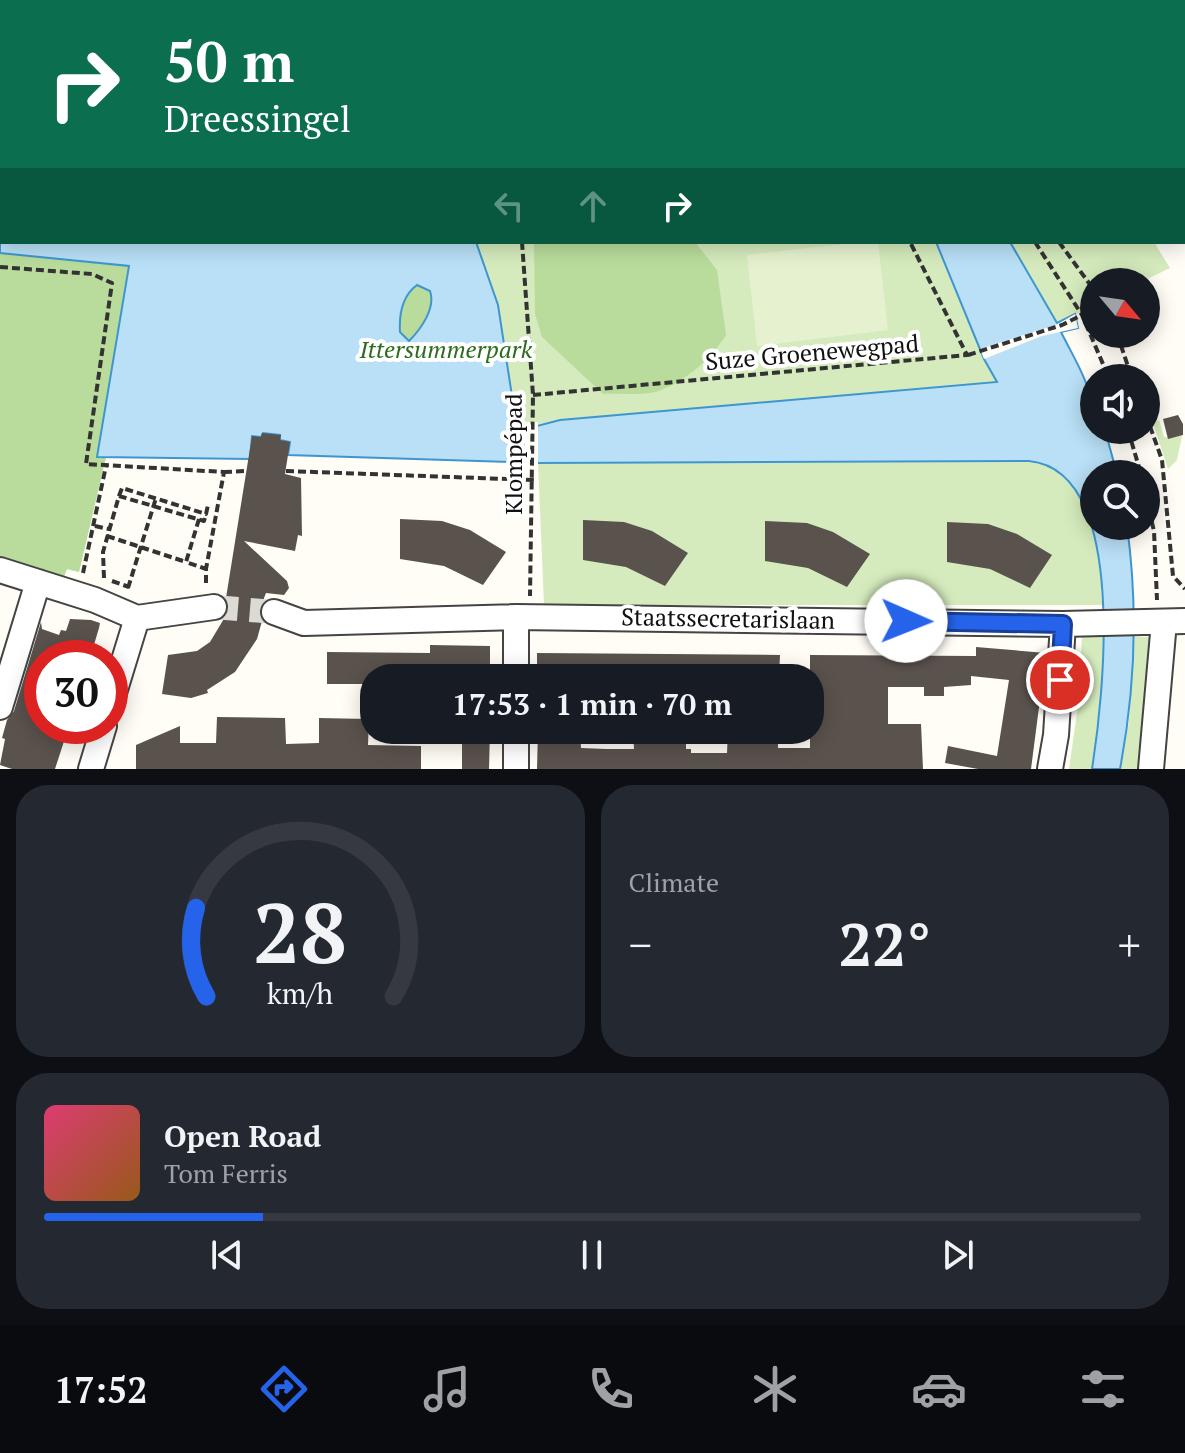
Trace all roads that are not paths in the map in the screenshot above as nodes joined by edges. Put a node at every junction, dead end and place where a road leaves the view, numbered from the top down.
1 (0, 570) edge
2 (38, 582) junction
3 (214, 607) tunnel mouth
4 (274, 612) tunnel mouth
5 (137, 618) junction
6 (523, 618) junction
7 (1169, 621) edge
8 (1063, 624) junction
9 (128, 647) edge
10 (518, 664) edge
11 (0, 707) edge
12 (99, 744) edge
13 (516, 744) edge
14 (91, 769) edge
15 (516, 769) edge
16 (1050, 769) edge
17 (1151, 769) edge

1 - 2 street
2 - 5 street
2 - 11 street
3 - 5 street
4 - 6 street, Staatssecretarislaan
5 - 9 street
6 - 8 street, Staatssecretarislaan
6 - 10 street
7 - 8 street, Staatssecretarislaan
7 - 17 street
8 - 16 street
12 - 14 street
13 - 15 street

